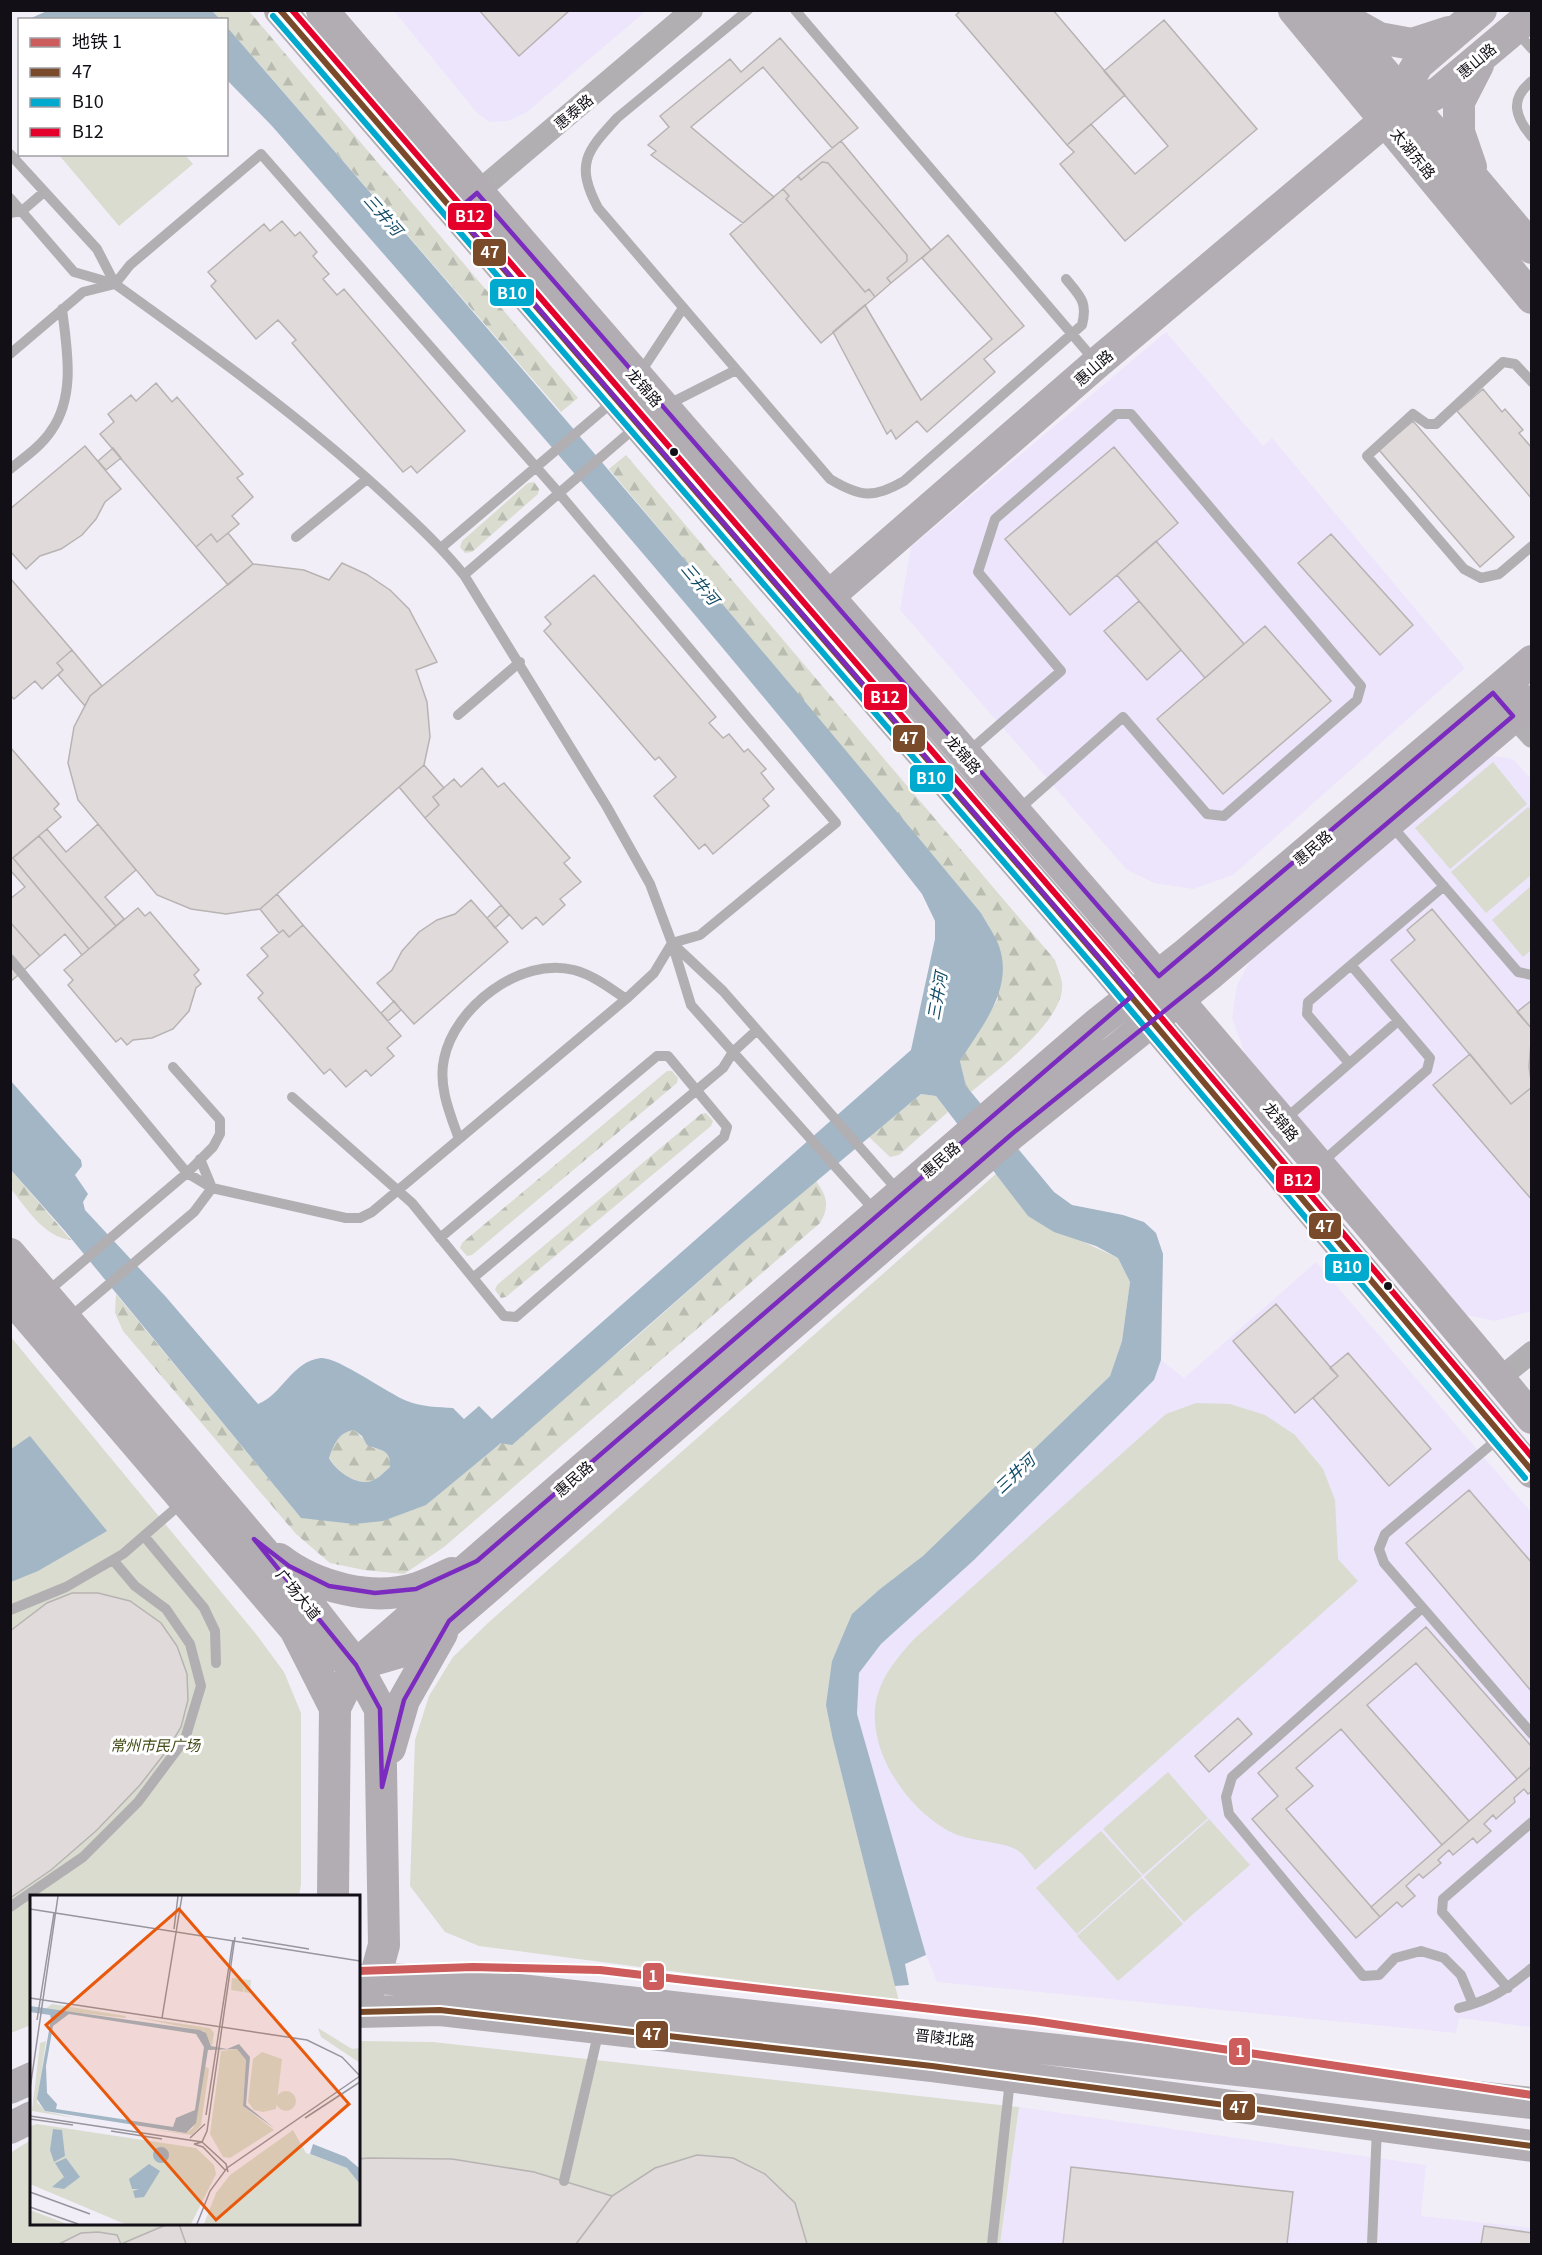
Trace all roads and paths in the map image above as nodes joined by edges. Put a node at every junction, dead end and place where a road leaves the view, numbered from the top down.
1 (280, 10) edge
2 (322, 10) edge
3 (692, 10) edge
4 (748, 10) edge
5 (795, 10) edge
6 (1294, 10) edge
7 (1331, 10) edge
8 (1470, 20) edge
9 (1526, 31) edge
10 (1483, 55) junction
11 (1532, 81) edge
12 (1400, 105) junction
13 (1532, 137) edge
14 (10, 154) edge
15 (1477, 182) junction
16 (45, 192) junction
17 (10, 198) edge
18 (466, 202) junction
19 (16, 212) edge
20 (1532, 248) edge
21 (1066, 279) dead end
22 (115, 285) junction
23 (1532, 298) edge
24 (683, 308) junction
25 (62, 309) junction
26 (1072, 334) junction
27 (10, 354) edge
28 (1097, 363) junction
29 (736, 370) junction
30 (637, 378) junction
31 (1532, 382) edge
32 (616, 400) junction
33 (663, 407) junction
34 (638, 426) junction
35 (535, 467) junction
36 (10, 468) edge
37 (367, 478) junction
38 (558, 492) junction
39 (296, 537) dead end
40 (1532, 546) edge
41 (442, 547) junction
42 (464, 575) junction
43 (828, 598) junction
44 (804, 618) junction
45 (1532, 661) edge
46 (520, 662) junction
47 (1517, 712) edge
48 (458, 715) dead end
49 (965, 755) junction
50 (1016, 813) junction
51 (1389, 822) junction
52 (1444, 886) junction
53 (672, 943) junction
54 (10, 959) edge
55 (1351, 965) junction
56 (1532, 975) edge
57 (1169, 987) junction
58 (1132, 996) junction
59 (626, 999) junction
60 (1151, 1020) junction
61 (1398, 1021) junction
62 (757, 1030) junction
63 (733, 1052) junction
64 (1349, 1063) junction
65 (173, 1067) dead end
66 (697, 1090) junction
67 (292, 1097) dead end
68 (1004, 1122) junction
69 (1282, 1122) junction
70 (459, 1139) junction
71 (970, 1152) junction
72 (200, 1159) junction
73 (1319, 1165) junction
74 (187, 1173) junction
75 (212, 1188) junction
76 (399, 1189) junction
77 (889, 1204) junction
78 (440, 1238) junction
79 (10, 1254) edge
80 (473, 1278) junction
81 (10, 1296) edge
82 (47, 1315) junction
83 (1532, 1352) edge
84 (1499, 1379) junction
85 (1532, 1418) edge
86 (1501, 1436) junction
87 (1532, 1473) edge
88 (186, 1499) junction
89 (144, 1536) junction
90 (254, 1539) junction
91 (113, 1560) junction
92 (477, 1561) junction
93 (1422, 1608) junction
94 (10, 1610) edge
95 (449, 1621) junction
96 (295, 1629) junction
97 (216, 1663) dead end
98 (356, 1665) junction
99 (334, 1708) junction
100 (1532, 1734) edge
101 (382, 1787) junction
102 (1532, 1822) edge
103 (383, 1888) junction
104 (336, 1893) edge
105 (10, 1907) edge
106 (360, 1907) edge
107 (1532, 1968) edge
108 (367, 1980) edge
109 (1508, 1988) junction
110 (360, 2001) edge
111 (1473, 2004) junction
112 (1459, 2008) dead end
113 (360, 2012) edge
114 (599, 2028) junction
115 (1010, 2077) junction
116 (30, 2079) edge
117 (10, 2088) edge
118 (1532, 2103) edge
119 (30, 2118) edge
120 (1378, 2126) junction
121 (10, 2128) edge
122 (1532, 2146) edge
123 (564, 2181) dead end
124 (992, 2244) edge
125 (1372, 2244) edge

1 - 18 main road, 龙锦路
2 - 18 main road, 龙锦路
3 - 18 street, 惠泰路
4 - 24 lane
5 - 26 lane
6 - 12 main road, 太湖东路
7 - 8 main road
7 - 12 main road, 太湖东路
8 - 12 main road, 惠山路
9 - 10 main road, 惠山路
10 - 12 main road, 惠山路
10 - 15 main road
11 - 13 lane
12 - 15 main road, 太湖东路
12 - 23 main road, 太湖东路
12 - 28 main road, 惠山路
14 - 16 lane
15 - 20 main road, 太湖东路
16 - 19 lane
16 - 22 lane
17 - 19 lane
18 - 30 main road, 龙锦路
18 - 32 main road, 龙锦路
19 - 22 lane
21 - 26 lane
22 - 25 lane
22 - 35 lane
22 - 37 lane
24 - 29 lane
24 - 30 lane
25 - 27 lane
25 - 36 lane
26 - 28 lane
26 - 29 lane
28 - 43 main road, 惠山路
29 - 33 lane
30 - 32 lane
30 - 33 main road, 龙锦路
31 - 40 lane
32 - 34 main road, 龙锦路
32 - 35 lane
33 - 34 lane
33 - 43 main road, 龙锦路
34 - 38 lane
34 - 44 main road, 龙锦路
35 - 38 lane
35 - 41 lane
37 - 39 lane
37 - 41 lane
38 - 42 lane
38 - 53 lane
41 - 42 lane
42 - 46 lane
43 - 44 main road, 惠山路
43 - 49 main road, 龙锦路
44 - 58 main road, 龙锦路
45 - 47 main road, 惠民路
46 - 48 lane
46 - 53 lane
47 - 51 main road, 惠民路
47 - 57 main road, 惠民路
49 - 50 main road, 龙锦路
49 - 50 lane
50 - 57 main road, 龙锦路
51 - 52 lane
51 - 57 main road, 惠民路
52 - 55 lane
52 - 56 lane
53 - 59 lane
53 - 62 lane
53 - 63 lane
54 - 74 lane
55 - 61 lane
55 - 64 lane
57 - 58 main road, 惠民路
57 - 60 main road, 惠民路
57 - 69 main road, 龙锦路
58 - 60 main road, 龙锦路
58 - 68 main road, 惠民路
59 - 70 lane
59 - 70 lane
60 - 68 main road, 惠民路
60 - 86 main road, 龙锦路
61 - 64 lane
61 - 73 lane
62 - 63 lane
62 - 77 lane
63 - 66 lane
63 - 77 lane
64 - 69 lane
65 - 72 lane
66 - 78 lane
66 - 80 lane
66 - 80 lane
67 - 76 lane
68 - 71 main road, 惠民路
69 - 73 main road, 龙锦路
70 - 76 lane
71 - 77 main road, 惠民路
71 - 95 main road, 惠民路
72 - 74 lane
72 - 75 lane
73 - 84 main road, 龙锦路
74 - 75 lane
74 - 82 lane
75 - 76 lane
75 - 82 lane
76 - 78 lane
77 - 92 main road, 惠民路
78 - 80 lane
79 - 82 main road, 广场大道
81 - 82 main road, 广场大道
82 - 88 main road, 广场大道
82 - 90 main road, 广场大道
83 - 84 street
84 - 85 main road, 龙锦路
86 - 87 main road, 龙锦路
86 - 93 lane
88 - 89 lane
88 - 96 main road, 广场大道
89 - 91 lane
89 - 97 lane
90 - 92 main road
90 - 98 main road, 广场大道
91 - 94 lane
91 - 105 lane
92 - 98 main road, 惠民路
93 - 100 lane
93 - 111 lane
95 - 98 main road, 惠民路
95 - 101 main road
96 - 98 main road
96 - 99 main road, 广场大道
98 - 99 main road, 惠民路
98 - 101 main road, 广场大道
99 - 104 main road, 广场大道
101 - 103 main road, 广场大道
102 - 109 lane
103 - 106 main road
103 - 108 main road, 广场大道
107 - 109 lane
108 - 110 main road, 广场大道
108 - 118 main road, 晋陵北路
109 - 111 lane
111 - 112 lane
113 - 114 main road, 晋陵北路
114 - 115 main road, 晋陵北路
114 - 123 lane
115 - 120 main road, 晋陵北路
115 - 124 lane
116 - 117 main road
119 - 121 main road
120 - 122 main road, 晋陵北路
120 - 125 lane

